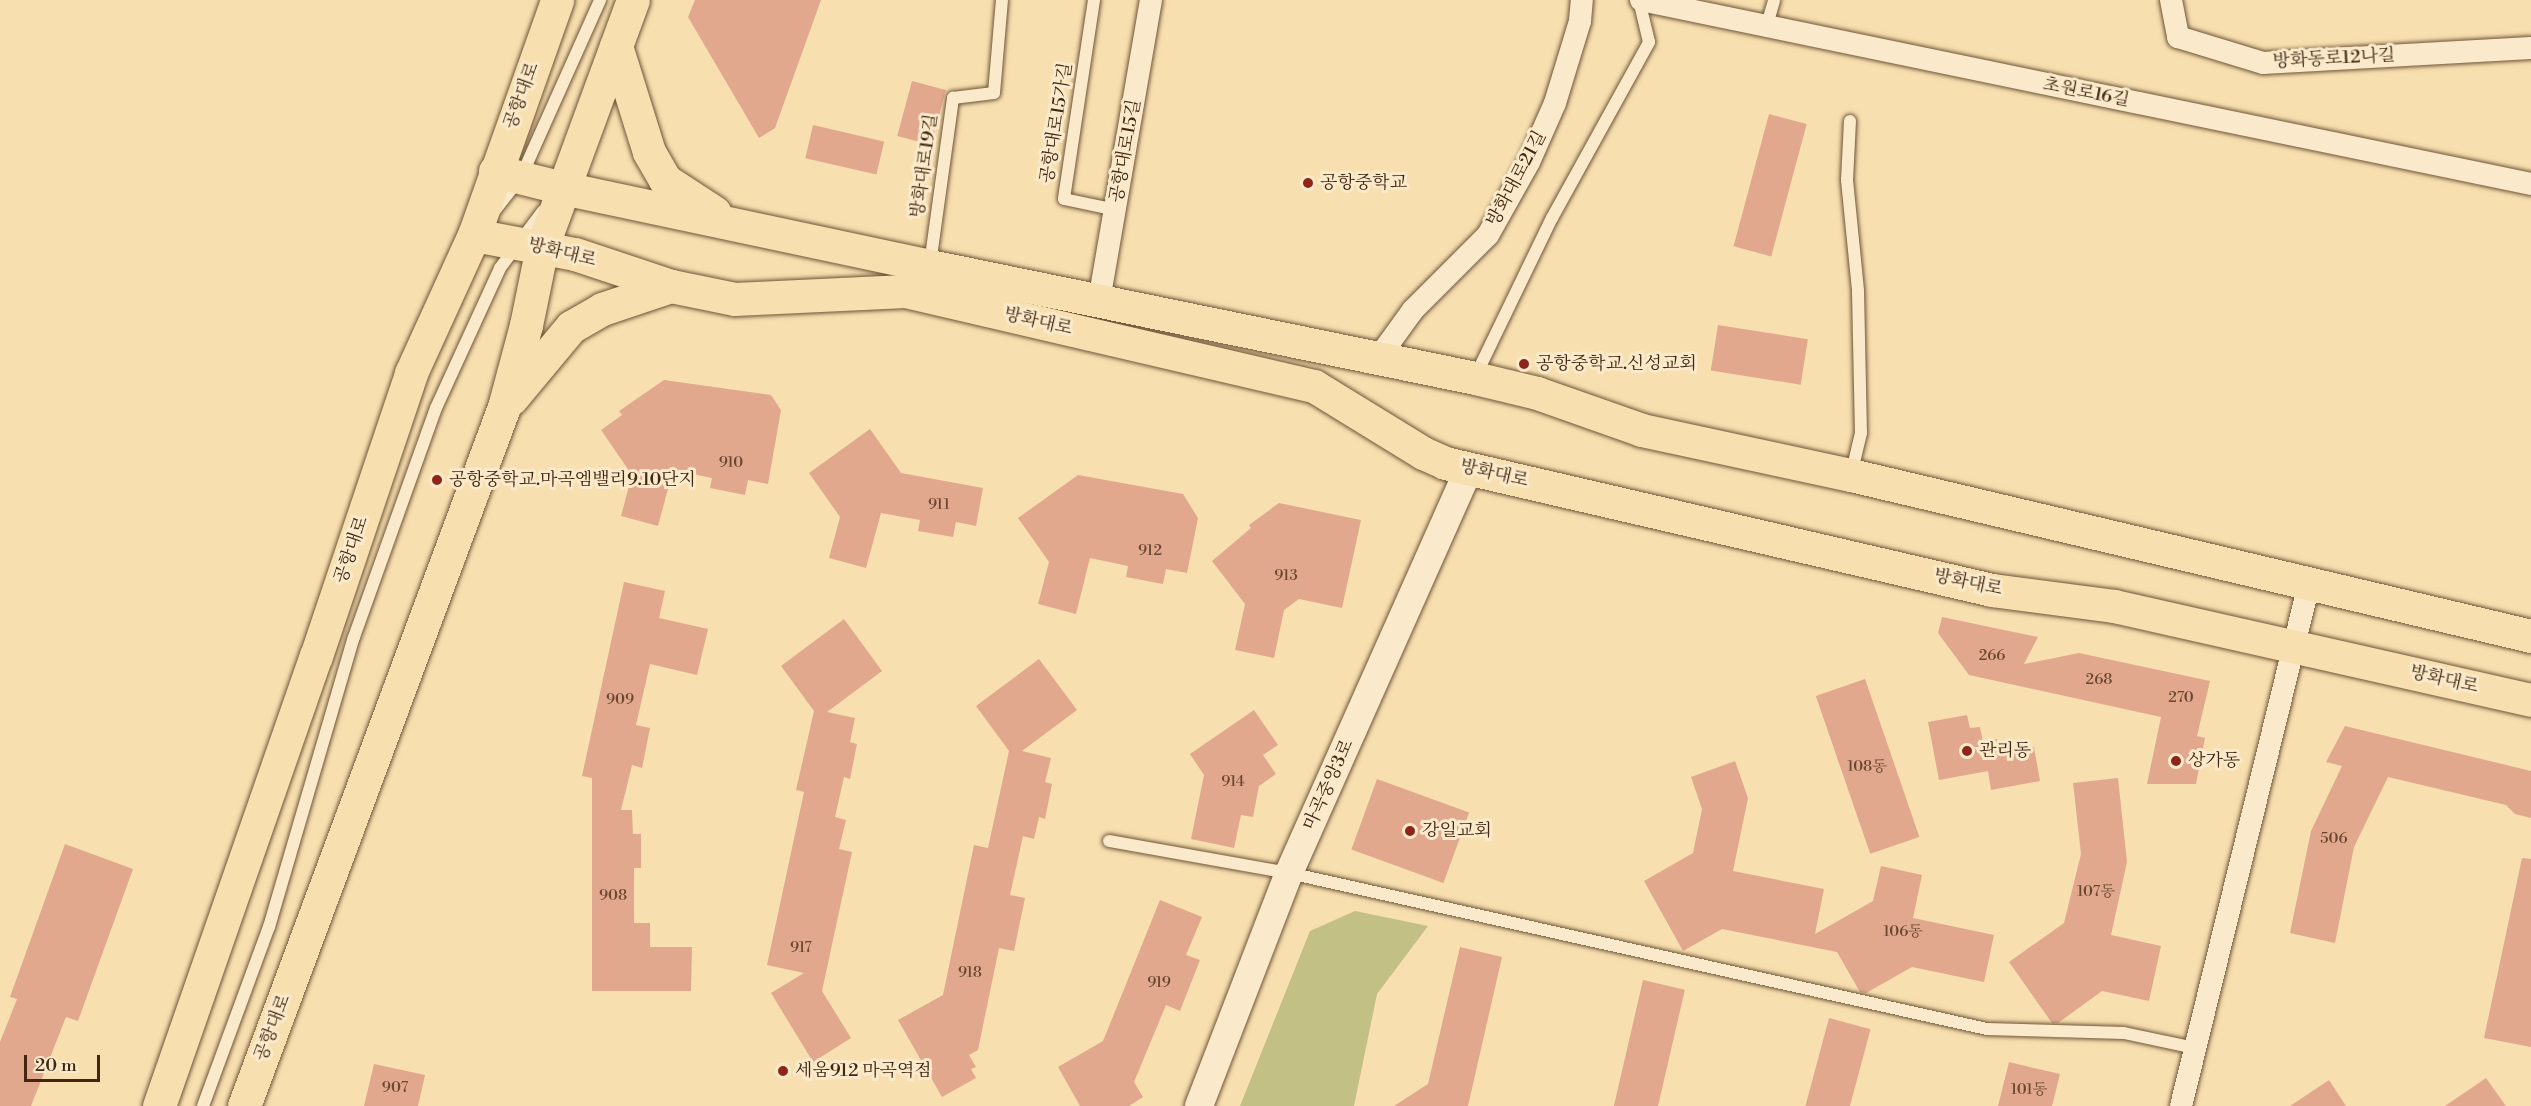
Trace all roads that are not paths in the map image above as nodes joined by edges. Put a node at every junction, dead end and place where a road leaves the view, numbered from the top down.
1 (557, 0) edge
2 (600, 0) edge
3 (633, 0) edge
4 (1002, 0) edge
5 (1094, 0) edge
6 (1152, 0) edge
7 (1582, 0) edge
8 (1640, 0) edge
9 (1774, 0) edge
10 (2170, 0) edge
11 (1767, 25) junction
12 (2527, 44) edge
13 (616, 46) junction
14 (1850, 121) dead end
15 (508, 174) junction
16 (2531, 184) edge
17 (563, 188) junction
18 (1116, 210) junction
19 (728, 221) junction
20 (474, 235) junction
21 (530, 245) junction
22 (930, 266) junction
23 (670, 286) junction
24 (1099, 301) junction
25 (1379, 357) junction
26 (1475, 378) junction
27 (504, 407) junction
28 (1469, 468) junction
29 (1851, 475) junction
30 (2309, 584) junction
31 (2531, 636) edge
32 (2293, 645) junction
33 (2531, 700) edge
34 (1109, 841) dead end
35 (1289, 873) junction
36 (2195, 1048) junction
37 (159, 1106) edge
38 (203, 1106) edge
39 (244, 1106) edge
40 (1199, 1106) edge
41 (2181, 1106) edge

1 - 15 main road, 공항대로
2 - 15 lane
3 - 13 main road, 공항대로
4 - 22 lane, 방화대로19길
5 - 18 lane, 공항대로15가길
6 - 18 street, 공항대로15길
7 - 25 street, 방화대로21길
8 - 11 street, 초원로16길
8 - 26 lane
9 - 11 lane
10 - 12 street, 방화동로12나길
11 - 16 street, 초원로16길
13 - 17 main road, 공항대로
13 - 19 main road
14 - 29 lane
15 - 17 main road, 방화대로
15 - 20 main road, 공항대로
17 - 19 main road, 방화대로
17 - 21 main road, 공항대로
18 - 24 street, 공항대로15길
19 - 22 main road, 방화대로
20 - 21 main road, 방화대로
20 - 37 main road, 공항대로
21 - 23 main road, 방화대로
21 - 27 main road, 공항대로
21 - 38 lane
22 - 24 main road, 방화대로
23 - 27 main road
23 - 28 main road, 방화대로
24 - 25 main road, 방화대로
25 - 26 main road, 방화대로
26 - 29 main road, 방화대로
27 - 39 main road, 공항대로
28 - 32 main road, 방화대로
28 - 35 street, 마곡중앙3로
29 - 30 main road, 방화대로
30 - 31 main road, 방화대로
30 - 32 street
32 - 33 main road, 방화대로
32 - 36 street
34 - 35 lane
35 - 36 lane
35 - 40 street, 마곡중앙3로
36 - 41 street

